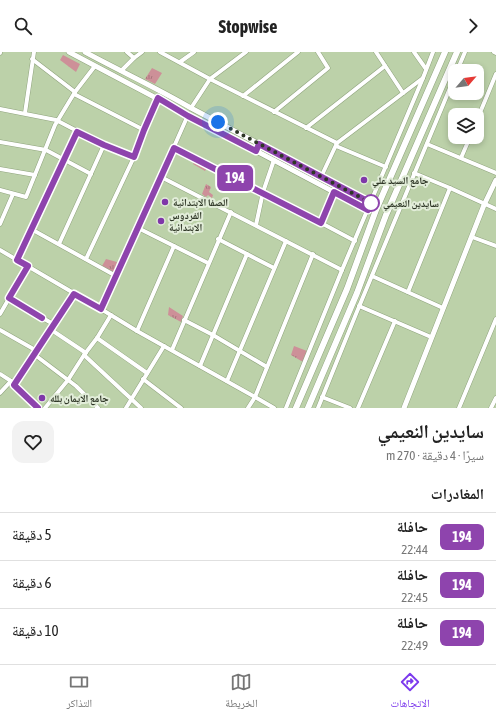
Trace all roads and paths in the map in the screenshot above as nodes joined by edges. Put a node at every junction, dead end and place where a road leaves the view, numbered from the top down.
1 (34, 52) edge
2 (69, 52) edge
3 (85, 52) edge
4 (127, 52) edge
5 (142, 52) edge
6 (160, 52) edge
7 (194, 52) edge
8 (246, 52) edge
9 (298, 52) edge
10 (318, 52) edge
11 (376, 52) edge
12 (414, 52) edge
13 (433, 52) edge
14 (445, 52) edge
15 (457, 52) edge
16 (465, 52) edge
17 (134, 58) junction
18 (32, 59) junction
19 (180, 62) junction
20 (460, 64) edge
21 (109, 65) junction
22 (95, 66) junction
23 (385, 66) junction
24 (426, 69) junction
25 (105, 71) junction
26 (121, 71) junction
27 (496, 74) edge
28 (423, 78) junction
29 (210, 79) junction
30 (431, 85) junction
31 (441, 89) junction
32 (403, 92) junction
33 (75, 93) junction
34 (448, 93) edge
35 (243, 96) junction
36 (158, 98) junction
37 (192, 108) junction
38 (482, 108) edge
39 (0, 109) edge
40 (274, 112) junction
41 (25, 114) junction
42 (188, 116) junction
43 (58, 121) junction
44 (306, 128) junction
45 (144, 130) junction
46 (77, 132) junction
47 (0, 142) edge
48 (259, 144) junction
49 (336, 144) junction
50 (427, 144) junction
51 (467, 144) edge
52 (104, 145) junction
53 (174, 148) junction
54 (46, 150) junction
55 (256, 151) junction
56 (134, 157) junction
57 (461, 158) junction
58 (64, 160) junction
59 (274, 160) junction
60 (386, 167) junction
61 (0, 169) edge
62 (414, 173) junction
63 (496, 173) edge
64 (91, 174) junction
65 (35, 175) junction
66 (161, 177) junction
67 (321, 177) junction
68 (496, 180) edge
69 (450, 188) junction
70 (0, 190) edge
71 (263, 192) junction
72 (334, 192) junction
73 (13, 194) junction
74 (371, 203) junction
75 (484, 205) junction
76 (368, 210) junction
77 (496, 210) edge
78 (230, 212) junction
79 (321, 223) junction
80 (0, 224) edge
81 (256, 225) junction
82 (138, 228) junction
83 (31, 229) junction
84 (472, 237) junction
85 (218, 240) junction
86 (286, 241) junction
87 (355, 241) junction
88 (59, 244) junction
89 (174, 246) junction
90 (496, 246) edge
91 (0, 250) edge
92 (247, 254) junction
93 (313, 254) junction
94 (86, 259) junction
95 (17, 260) junction
96 (208, 263) junction
97 (28, 266) junction
98 (274, 268) junction
99 (342, 270) junction
100 (116, 276) junction
101 (372, 276) junction
102 (408, 292) junction
103 (74, 294) junction
104 (9, 298) junction
105 (359, 306) junction
106 (443, 308) junction
107 (101, 309) junction
108 (0, 314) edge
109 (111, 315) junction
110 (496, 319) edge
111 (184, 320) junction
112 (395, 321) junction
113 (53, 324) junction
114 (50, 329) junction
115 (0, 330) edge
116 (137, 331) junction
117 (213, 335) junction
118 (431, 337) junction
119 (97, 338) junction
120 (164, 346) junction
121 (172, 350) junction
122 (240, 351) junction
123 (36, 353) junction
124 (85, 354) junction
125 (328, 362) junction
126 (200, 366) junction
127 (335, 366) junction
128 (268, 367) junction
129 (147, 373) junction
130 (0, 374) edge
131 (143, 379) junction
132 (68, 380) junction
133 (11, 381) junction
134 (227, 381) junction
135 (14, 385) junction
136 (0, 393) edge
137 (255, 397) junction
138 (322, 397) junction
139 (496, 398) edge
140 (131, 399) junction
141 (96, 407) edge
142 (38, 408) edge
143 (45, 408) edge
144 (126, 408) edge
145 (141, 408) edge
146 (181, 408) edge
147 (248, 408) edge
148 (274, 408) edge
149 (286, 408) edge
150 (296, 408) edge
151 (308, 408) edge
152 (318, 408) edge
153 (350, 408) edge
154 (358, 408) edge
155 (404, 408) edge
156 (459, 408) edge
157 (491, 408) edge

1 - 18 street
2 - 22 street
3 - 21 street
4 - 17 street
5 - 17 street
6 - 19 street
7 - 19 street
8 - 29 street
9 - 35 street
10 - 40 street
11 - 23 street
12 - 24 street
13 - 24 street
14 - 30 main road
15 - 31 main road
16 - 20 street
17 - 26 street
18 - 33 street
18 - 41 street
19 - 29 street
21 - 25 street
21 - 26 street
22 - 25 street
22 - 33 street
23 - 32 street
23 - 44 street
24 - 28 street
25 - 36 street
26 - 37 street
27 - 38 street
28 - 32 street
28 - 60 street
29 - 35 street
29 - 37 street
30 - 31 main road
30 - 150 main road
31 - 125 main road
32 - 49 street
33 - 43 street
33 - 45 street
34 - 50 street
35 - 40 street
36 - 42 street
36 - 45 street
37 - 48 street
39 - 41 street
40 - 44 street
41 - 43 street
42 - 53 street
42 - 55 street
43 - 46 street
43 - 54 street
44 - 49 street
45 - 56 street
46 - 52 street
46 - 58 street
47 - 54 street
48 - 55 street
48 - 67 street
49 - 60 street
49 - 67 street
50 - 57 street
50 - 62 street
51 - 57 street
52 - 56 street
52 - 64 street
53 - 66 street
53 - 71 street
54 - 58 street
54 - 65 street
55 - 59 street
56 - 94 street
57 - 63 street
58 - 64 street
58 - 83 street
59 - 71 street
59 - 72 street
60 - 74 street
61 - 65 street
62 - 69 street
62 - 101 street
64 - 88 street
65 - 73 street
66 - 78 street
66 - 82 street
67 - 74 street
68 - 75 street
69 - 75 street
69 - 102 street
70 - 73 street
71 - 79 street
71 - 81 street
72 - 76 street
72 - 79 street
73 - 80 street
74 - 76 street
75 - 77 street
75 - 84 street
76 - 87 street
78 - 81 street
78 - 85 street
79 - 87 street
81 - 86 street
82 - 89 street
82 - 100 street
83 - 88 street
83 - 95 street
84 - 90 street
84 - 106 street
85 - 92 street
85 - 96 street
86 - 93 street
86 - 98 street
87 - 99 street
88 - 94 street
89 - 96 street
89 - 116 street
91 - 95 street
92 - 98 street
92 - 117 street
93 - 99 street
93 - 128 street
94 - 100 street
95 - 97 street
96 - 111 street
97 - 103 street
97 - 104 street
98 - 122 street
99 - 149 street
100 - 107 street
101 - 102 street
101 - 105 street
102 - 106 street
103 - 107 street
103 - 113 street
104 - 108 street
104 - 113 street
105 - 112 street
105 - 127 street
106 - 118 street
107 - 109 street
109 - 116 street
109 - 119 street
110 - 156 street
111 - 117 street
111 - 121 street
112 - 118 street
112 - 154 street
113 - 114 street
114 - 123 street
114 - 124 street
115 - 123 street
116 - 120 street
117 - 122 street
117 - 126 street
118 - 155 street
119 - 124 street
119 - 129 street
120 - 121 street
120 - 129 street
121 - 126 street
122 - 128 street
122 - 134 street
123 - 132 street
123 - 135 street
124 - 132 street
124 - 140 street
125 - 127 street
125 - 151 main road
126 - 134 street
127 - 138 street
128 - 137 street
129 - 131 street
130 - 133 street
131 - 140 street
131 - 146 street
132 - 141 street
132 - 143 street
133 - 135 street
133 - 136 street
134 - 137 street
135 - 142 street
137 - 147 street
137 - 148 street
138 - 152 street
138 - 153 street
139 - 157 street
140 - 144 street
140 - 145 street

